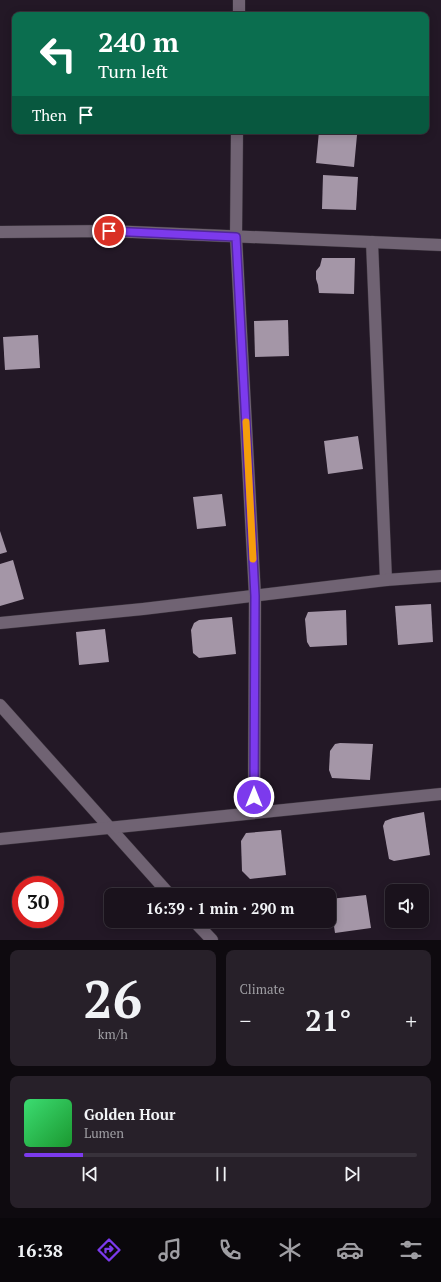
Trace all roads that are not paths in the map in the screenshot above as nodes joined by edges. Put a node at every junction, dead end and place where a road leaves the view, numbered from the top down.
1 (239, 0) edge
2 (238, 12) edge
3 (237, 134) edge
4 (0, 232) edge
5 (236, 237) junction
6 (372, 242) junction
7 (441, 245) edge
8 (441, 576) edge
9 (386, 580) junction
10 (255, 596) junction
11 (0, 623) edge
12 (0, 705) edge
13 (441, 794) edge
14 (254, 812) junction
15 (109, 827) junction
16 (0, 839) edge
17 (164, 888) edge
18 (201, 928) edge
19 (212, 940) edge

1 - 2 street
3 - 5 street
4 - 5 street
5 - 6 street
5 - 10 street
6 - 7 street
6 - 9 street
8 - 9 street
9 - 10 street
10 - 11 street
10 - 14 street
12 - 15 street
13 - 14 street
14 - 15 street
15 - 16 street
15 - 17 street
18 - 19 street

